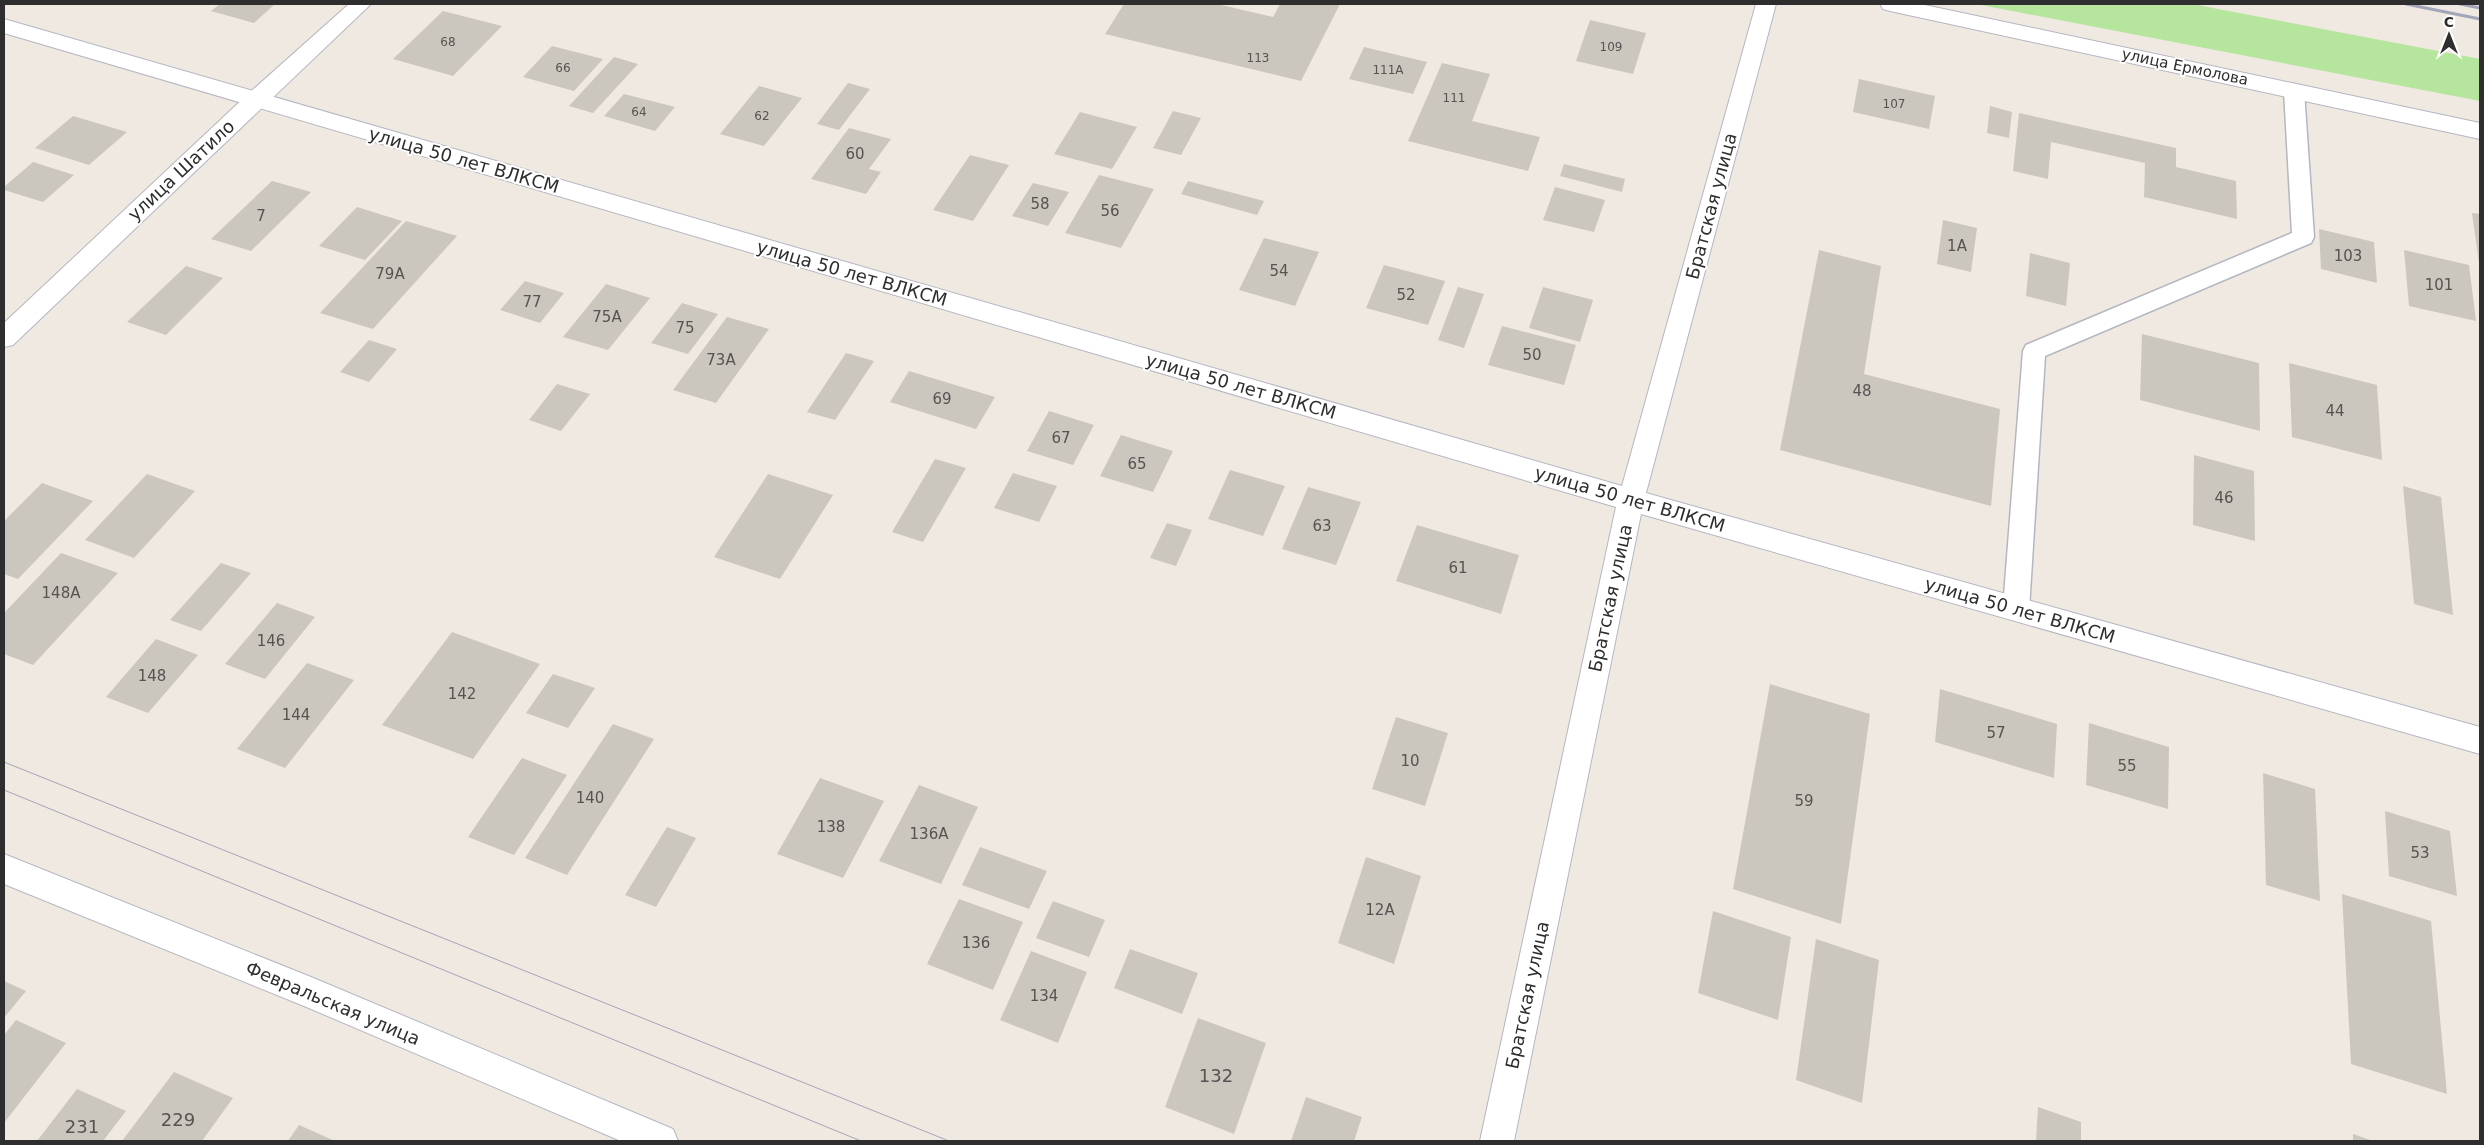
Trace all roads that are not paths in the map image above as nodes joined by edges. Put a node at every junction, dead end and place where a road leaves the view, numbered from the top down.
1 (361, 4) edge
2 (1766, 4) edge
3 (1890, 4) edge
4 (4, 26) edge
5 (2294, 91) junction
6 (256, 99) junction
7 (2480, 131) edge
8 (4, 338) edge
9 (1631, 500) junction
10 (2016, 609) junction
11 (2480, 741) edge
12 (4, 869) edge
13 (661, 1141) edge
14 (1497, 1141) edge

1 - 6 street, улица Шатило
2 - 9 street, Братская улица
3 - 5 street, улица Ермолова
4 - 6 street, улица 50 лет ВЛКСМ
5 - 7 street, улица Ермолова
5 - 10 lane
6 - 8 street, улица Шатило
6 - 9 street, улица 50 лет ВЛКСМ
9 - 10 street, улица 50 лет ВЛКСМ
9 - 14 street, Братская улица
10 - 11 street, улица 50 лет ВЛКСМ
12 - 13 street, Февральская улица

